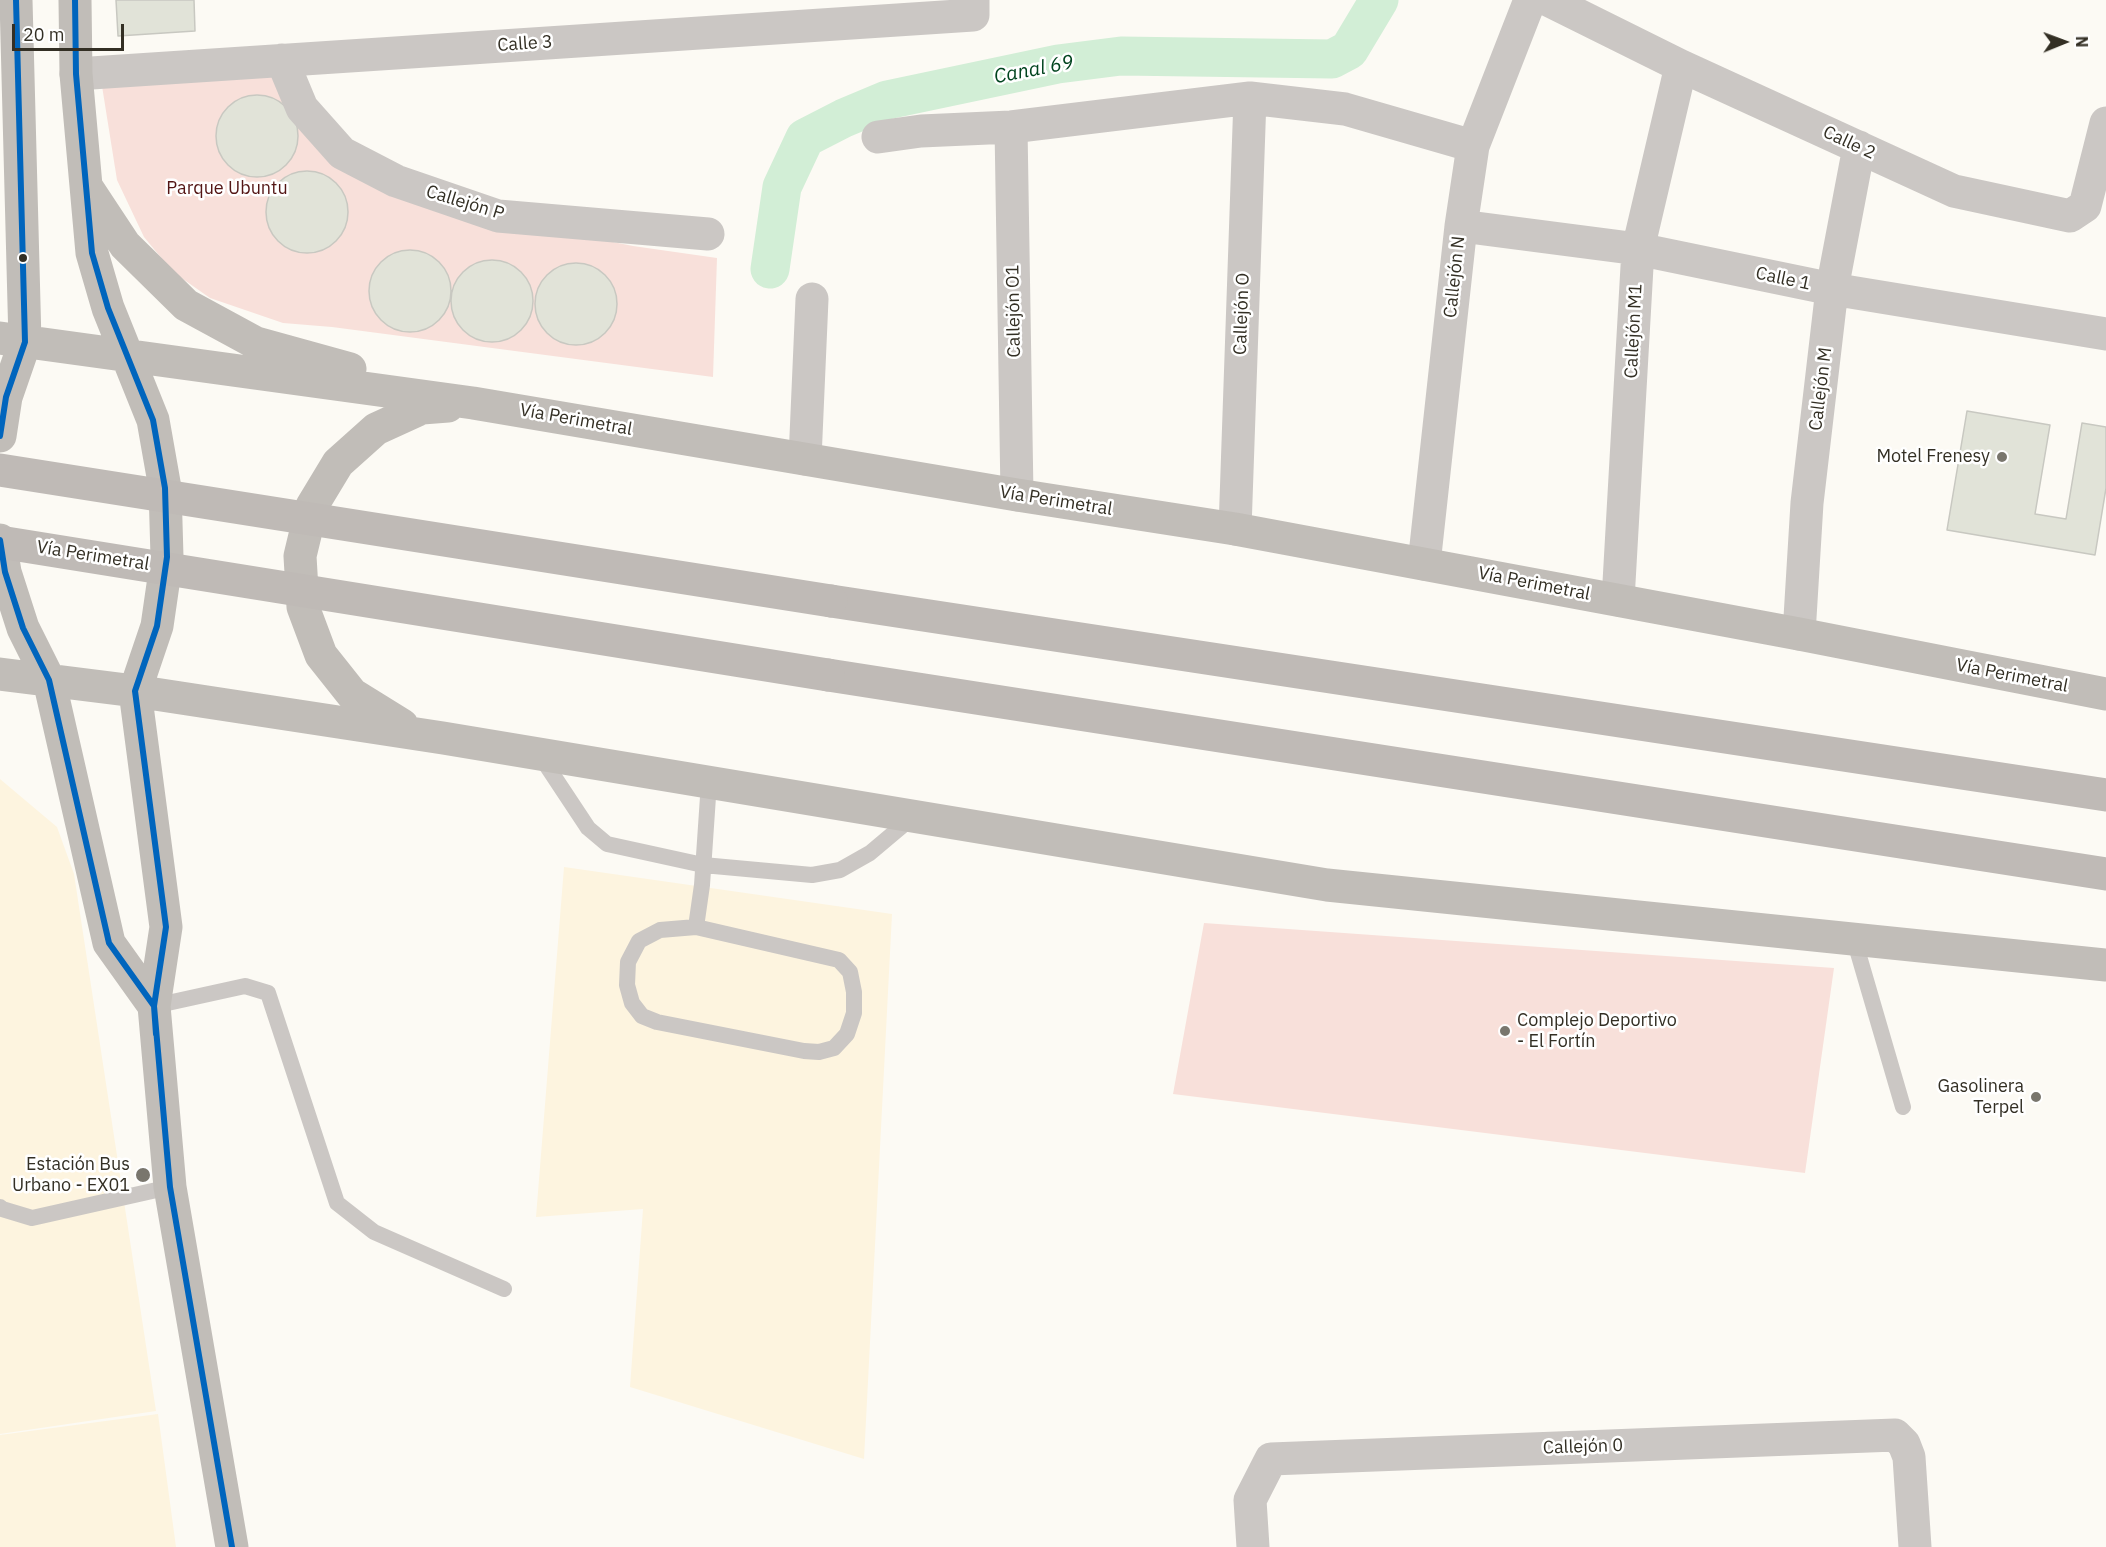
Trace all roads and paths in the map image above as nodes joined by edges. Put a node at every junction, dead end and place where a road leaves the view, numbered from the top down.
1 (16, 0) edge
2 (75, 0) edge
3 (1530, 0) edge
4 (1548, 0) edge
5 (973, 7) edge
6 (282, 60) junction
7 (1681, 66) junction
8 (76, 74) junction
9 (1250, 98) junction
10 (2106, 123) edge
11 (1011, 127) junction
12 (2106, 129) edge
13 (878, 136) dead end
14 (1473, 146) junction
15 (1858, 147) junction
16 (20, 166) junction
17 (84, 183) junction
18 (0, 198) edge
19 (1461, 225) junction
20 (708, 234) dead end
21 (1638, 249) junction
22 (1833, 289) junction
23 (812, 299) dead end
24 (2106, 334) edge
25 (13, 340) edge
26 (130, 356) junction
27 (473, 403) junction
28 (0, 436) edge
29 (805, 459) junction
30 (0, 470) edge
31 (1017, 495) junction
32 (1235, 529) junction
33 (0, 541) edge
34 (1424, 564) junction
35 (1618, 600) junction
36 (1799, 634) junction
37 (0, 674) edge
38 (49, 680) junction
39 (135, 691) junction
40 (2106, 694) edge
41 (443, 738) junction
42 (538, 754) junction
43 (709, 782) junction
44 (2106, 795) edge
45 (914, 816) junction
46 (703, 866) junction
47 (2106, 874) edge
48 (696, 927) junction
49 (1854, 939) junction
50 (2106, 965) edge
51 (154, 1006) junction
52 (1903, 1107) dead end
53 (170, 1187) junction
54 (0, 1207) edge
55 (504, 1289) dead end
56 (232, 1547) edge
57 (1253, 1547) edge
58 (1915, 1547) edge

1 - 16 main road
2 - 8 main road
3 - 14 street, Callejón N
4 - 7 street, Calle 2
5 - 6 street, Calle 3
6 - 8 street, Calle 3
6 - 20 street, Callejón P
7 - 15 street, Calle 2
7 - 21 street, Callejón M1
8 - 17 main road
9 - 11 street
9 - 14 street
9 - 32 street, Callejón O
10 - 12 street, Calle 2
11 - 13 street
11 - 31 street, Callejón O1
12 - 15 street, Calle 2
14 - 19 street, Callejón N
15 - 22 street, Callejón M
16 - 18 main road
16 - 25 main road
17 - 26 main road
17 - 27 main road
19 - 21 street, Calle 1
19 - 34 street, Callejón N
21 - 22 street, Calle 1
21 - 35 street, Callejón M1
22 - 24 street, Calle 1
22 - 36 street, Callejón M
23 - 29 street
25 - 26 main road, Vía Perimetral
25 - 28 main road
26 - 27 main road, Vía Perimetral
26 - 39 main road
27 - 29 main road, Vía Perimetral
27 - 41 main road
29 - 31 main road, Vía Perimetral
30 - 44 highway, bridge
31 - 32 main road, Vía Perimetral
32 - 34 main road, Vía Perimetral
33 - 38 main road
33 - 47 highway, Vía Perimetral, bridge
34 - 35 main road, Vía Perimetral
35 - 36 main road, Vía Perimetral
36 - 40 main road, Vía Perimetral
37 - 38 main road
38 - 39 main road
38 - 51 main road
39 - 41 main road
39 - 51 main road
41 - 42 main road
42 - 43 main road
42 - 46 lane
43 - 45 main road
43 - 46 lane
45 - 46 lane
45 - 49 main road
46 - 48 lane
48 - 48 lane
49 - 50 main road
49 - 52 lane
51 - 53 main road
51 - 55 lane
53 - 54 lane
53 - 56 main road
57 - 58 street, Callejón 0

